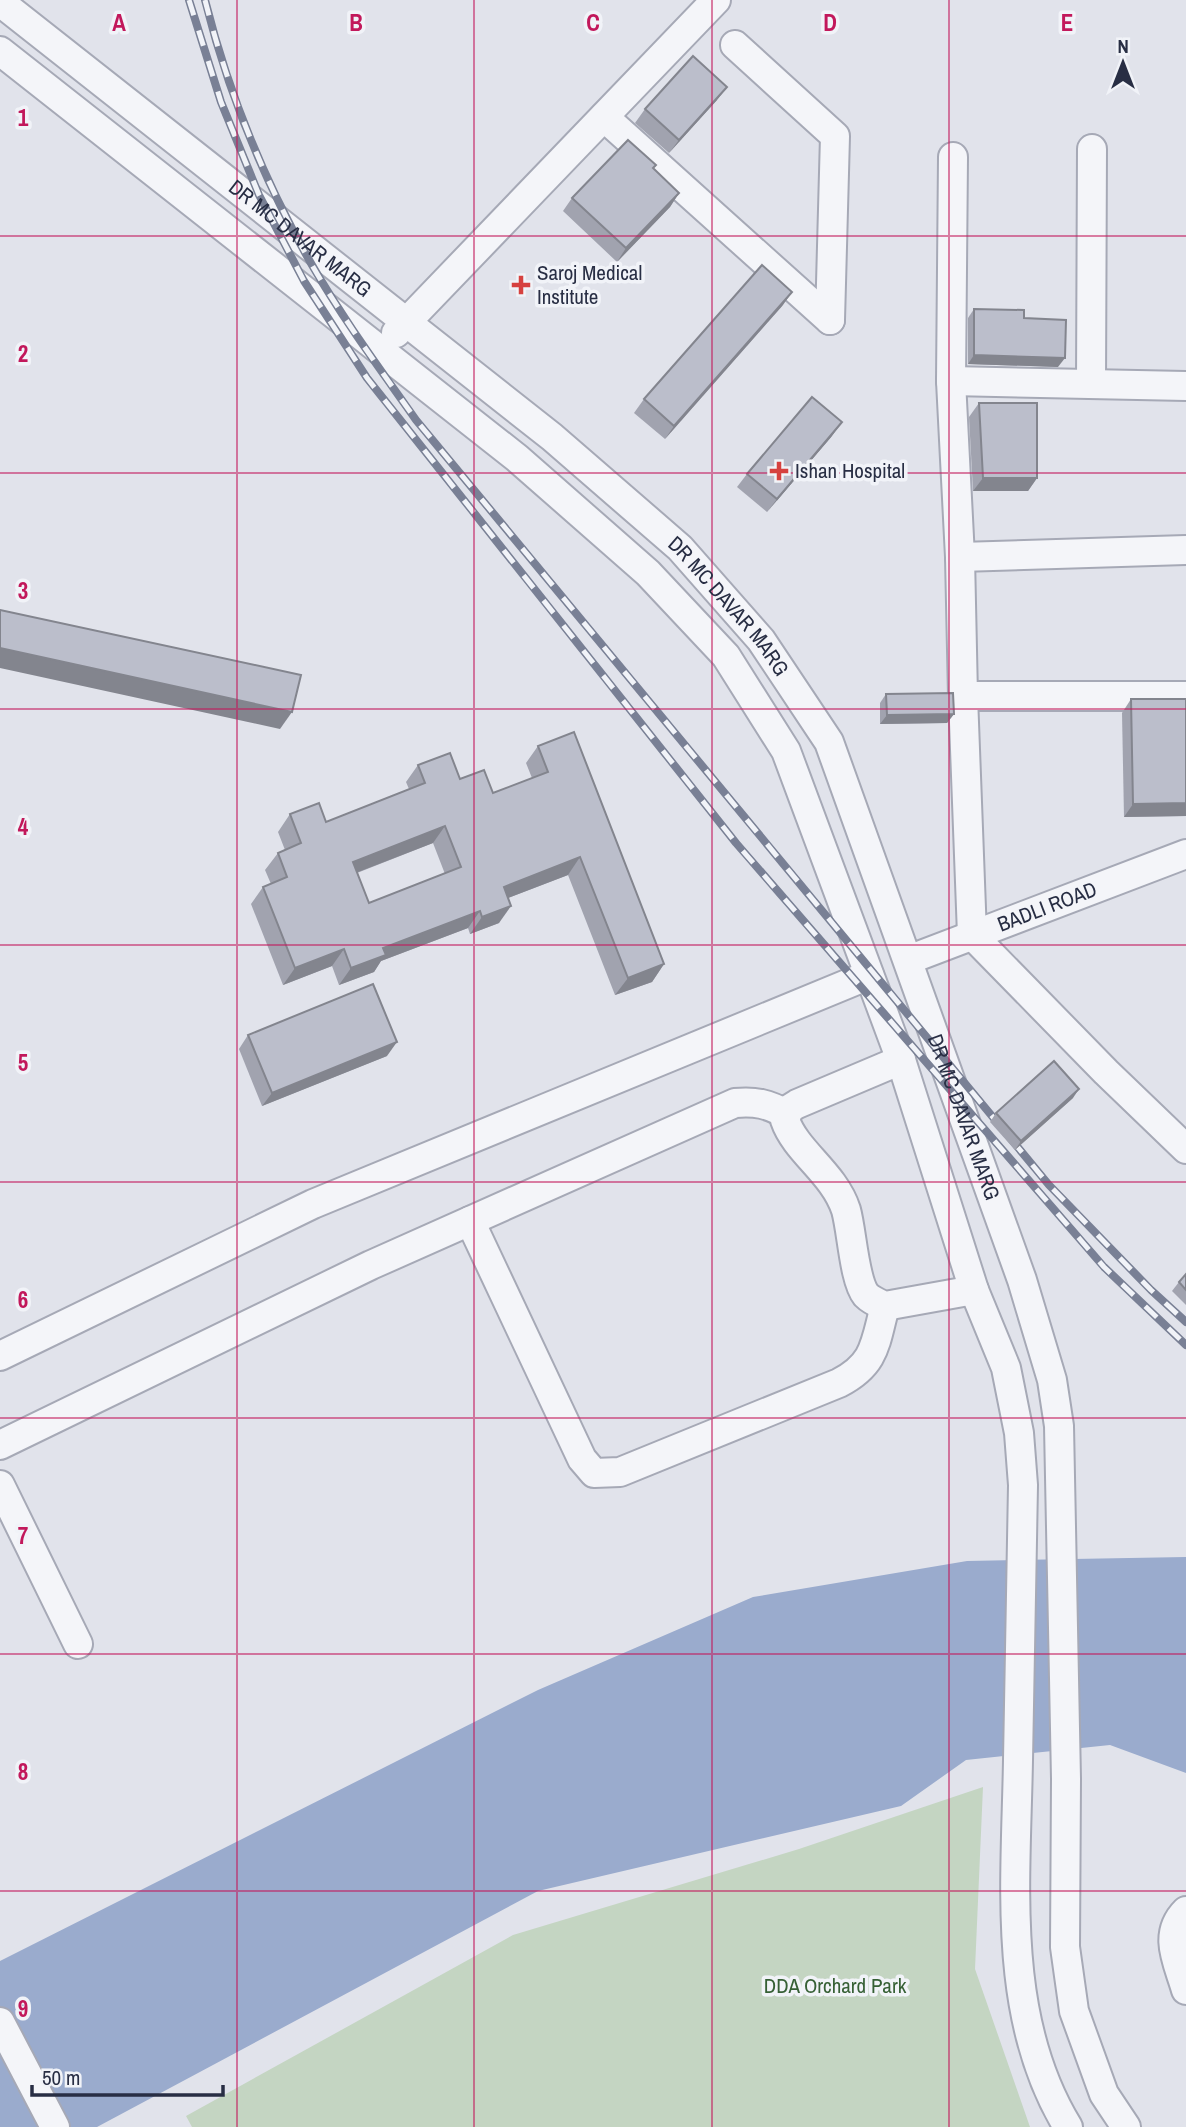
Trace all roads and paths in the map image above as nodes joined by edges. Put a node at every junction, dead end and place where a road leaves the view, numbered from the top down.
1 (716, 0) edge
2 (0, 2) edge
3 (736, 45) dead end
4 (0, 51) edge
5 (604, 117) junction
6 (1092, 149) dead end
7 (953, 157) dead end
8 (407, 322) junction
9 (380, 350) junction
10 (951, 381) junction
11 (1091, 384) junction
12 (1186, 386) edge
13 (1186, 550) edge
14 (960, 557) junction
15 (963, 696) junction
16 (1186, 696) edge
17 (1186, 854) edge
18 (972, 935) junction
19 (908, 960) junction
20 (869, 975) junction
21 (901, 1059) junction
22 (786, 1114) junction
23 (1186, 1149) edge
24 (470, 1221) junction
25 (979, 1301) junction
26 (1028, 1301) junction
27 (885, 1306) junction
28 (0, 1356) edge
29 (0, 1445) edge
30 (0, 1485) edge
31 (78, 1644) dead end
32 (1186, 1911) edge
33 (1186, 1990) edge
34 (0, 2022) edge
35 (55, 2127) edge
36 (1068, 2127) edge
37 (1126, 2127) edge

1 - 5 street
2 - 8 street, DR MC DAVAR MARG
3 - 5 street
4 - 9 street
5 - 8 street
6 - 11 street
7 - 10 street
8 - 9 street
8 - 19 street, DR MC DAVAR MARG
9 - 20 street
10 - 11 street
10 - 14 street
11 - 12 street
13 - 14 street
14 - 15 street
15 - 16 street
15 - 18 street
17 - 18 street, BADLI ROAD
18 - 19 street, BADLI ROAD
18 - 23 street
19 - 26 street, DR MC DAVAR MARG
20 - 21 street
20 - 28 street
21 - 22 street
21 - 25 street
22 - 24 street
22 - 27 street
24 - 27 street
24 - 29 street
25 - 26 street
25 - 27 street
25 - 36 street
26 - 37 street, DR MC DAVAR MARG
30 - 31 street
32 - 33 street
34 - 35 street

